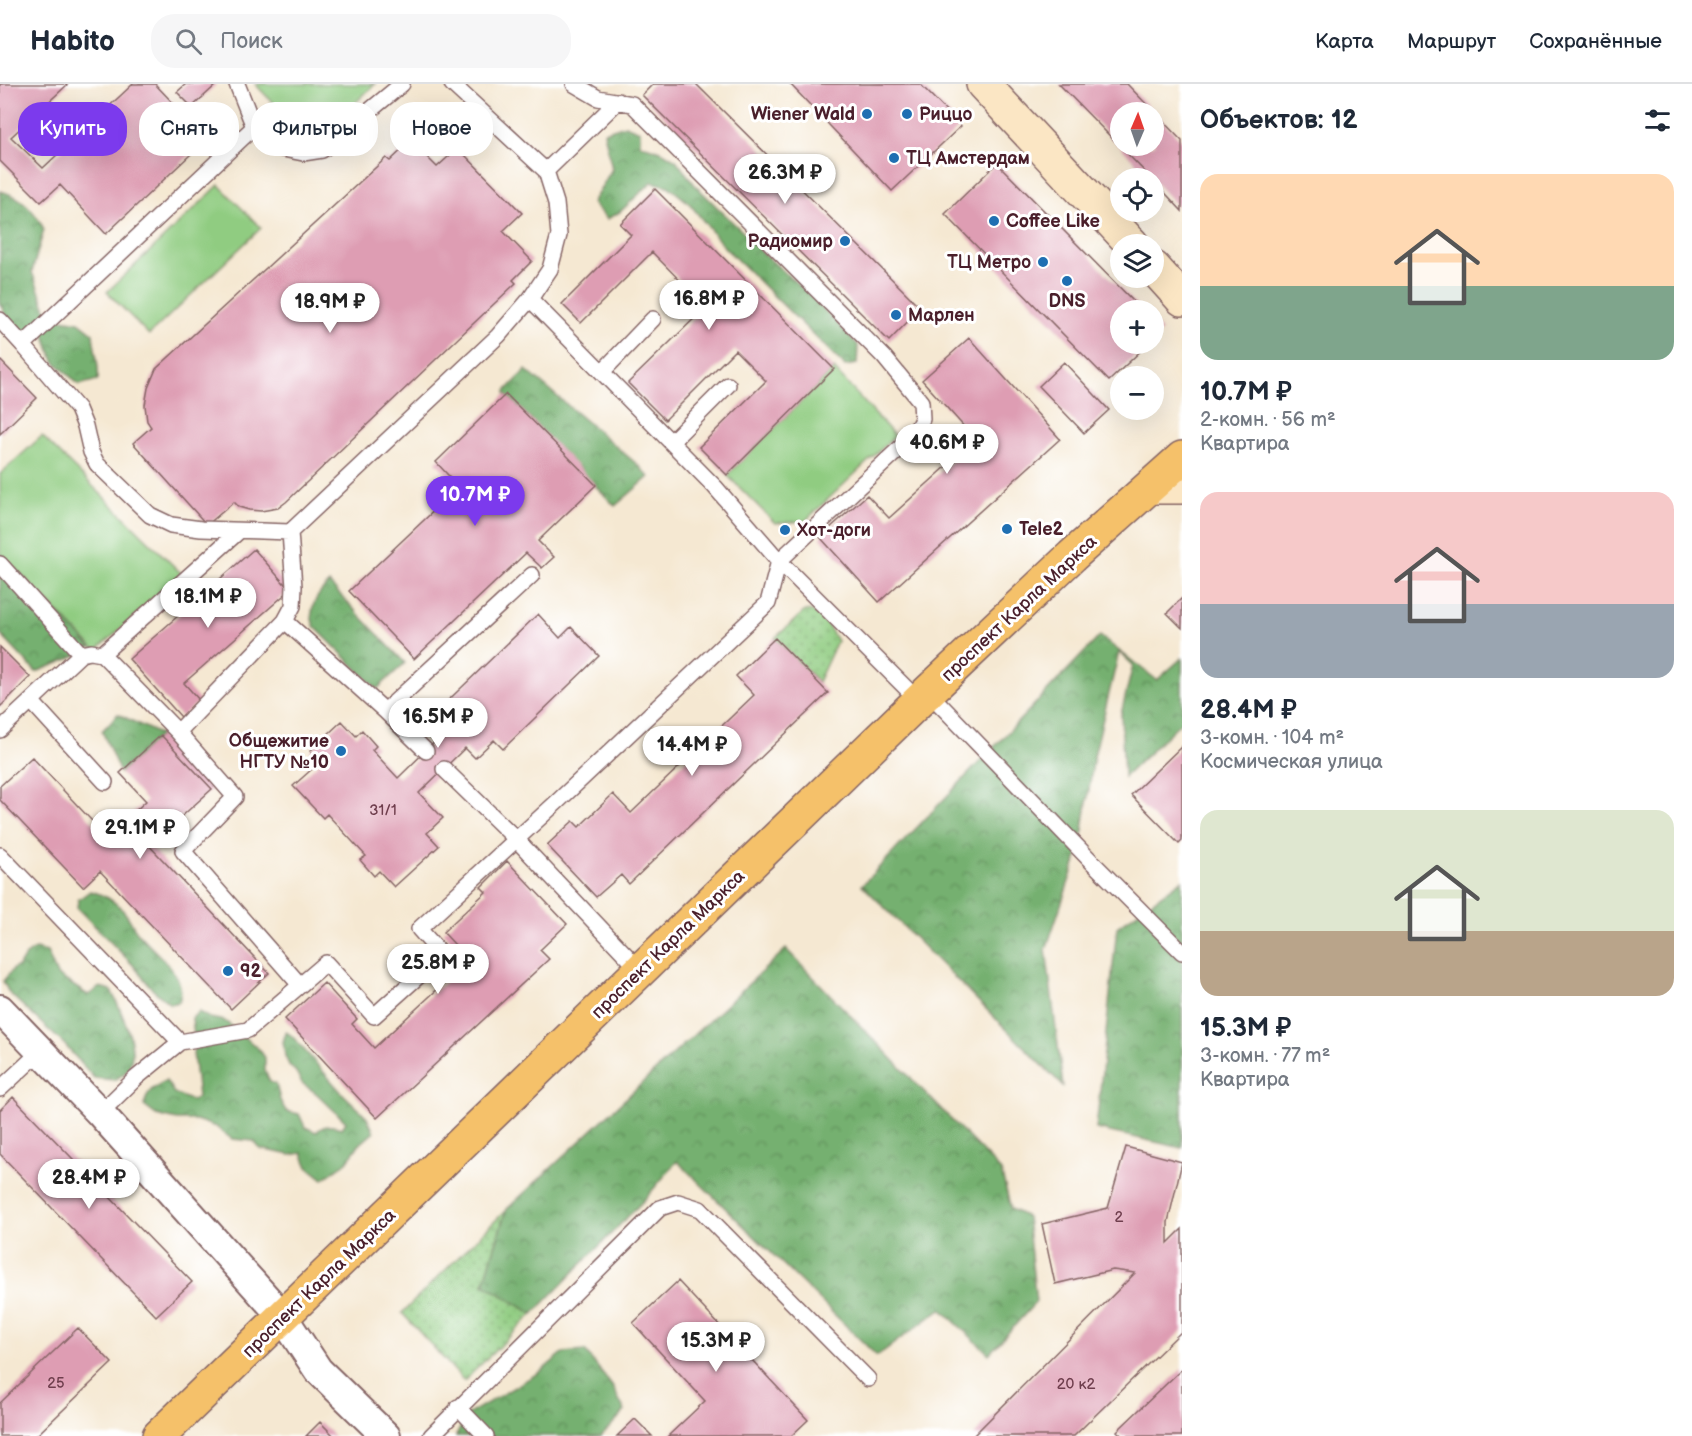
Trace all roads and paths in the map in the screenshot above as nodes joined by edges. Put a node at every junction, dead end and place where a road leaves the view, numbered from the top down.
1 (237, 84) edge
2 (402, 84) edge
3 (452, 84) edge
4 (574, 84) edge
5 (983, 84) edge
6 (618, 101) junction
7 (378, 104) edge
8 (251, 119) edge
9 (251, 130) edge
10 (546, 171) junction
11 (1123, 234) edge
12 (1164, 279) edge
13 (530, 299) junction
14 (1182, 299) edge
15 (653, 319) dead end
16 (0, 320) edge
17 (23, 345) junction
18 (603, 372) junction
19 (728, 385) dead end
20 (671, 442) junction
21 (1182, 458) edge
22 (1167, 487) edge
23 (238, 531) junction
24 (290, 532) junction
25 (780, 561) junction
26 (0, 564) edge
27 (532, 575) dead end
28 (285, 621) junction
29 (81, 654) junction
30 (102, 654) junction
31 (924, 697) junction
32 (31, 700) junction
33 (385, 711) junction
34 (0, 730) edge
35 (178, 732) junction
36 (426, 750) dead end
37 (444, 769) dead end
38 (105, 782) dead end
39 (516, 839) junction
40 (0, 855) edge
41 (1182, 952) edge
42 (640, 970) junction
43 (300, 985) junction
44 (0, 1009) edge
45 (180, 1042) junction
46 (41, 1051) junction
47 (0, 1089) edge
48 (100, 1113) junction
49 (283, 1317) junction
50 (868, 1379) dead end
51 (458, 1407) junction
52 (159, 1436) edge
53 (386, 1436) edge
54 (431, 1436) edge
55 (486, 1436) edge

1 - 8 lane
2 - 7 lane
3 - 10 lane
4 - 6 lane
5 - 11 street
6 - 10 lane
6 - 25 lane
9 - 17 lane
10 - 13 lane
12 - 14 street
13 - 18 lane
13 - 24 lane
15 - 18 lane
16 - 17 lane
17 - 23 lane
18 - 20 lane
19 - 20 lane
20 - 25 lane
21 - 22 main road, проспект Карла Маркса
22 - 31 main road, проспект Карла Маркса
23 - 24 lane
23 - 30 lane
24 - 28 lane
25 - 31 lane
25 - 39 lane
26 - 29 lane
27 - 33 lane
28 - 33 lane
28 - 35 lane
29 - 30 lane
29 - 32 lane
30 - 35 lane
31 - 41 lane
31 - 42 main road, проспект Карла Маркса
32 - 34 lane
32 - 38 lane
33 - 36 lane
35 - 43 lane
37 - 39 lane
39 - 42 lane
39 - 43 lane
40 - 45 lane
42 - 49 main road, проспект Карла Маркса
43 - 45 lane
44 - 46 street
45 - 48 lane
46 - 47 lane
46 - 48 street
48 - 49 street
49 - 52 main road, проспект Карла Маркса
49 - 53 street
50 - 51 lane
51 - 54 lane
51 - 55 lane

